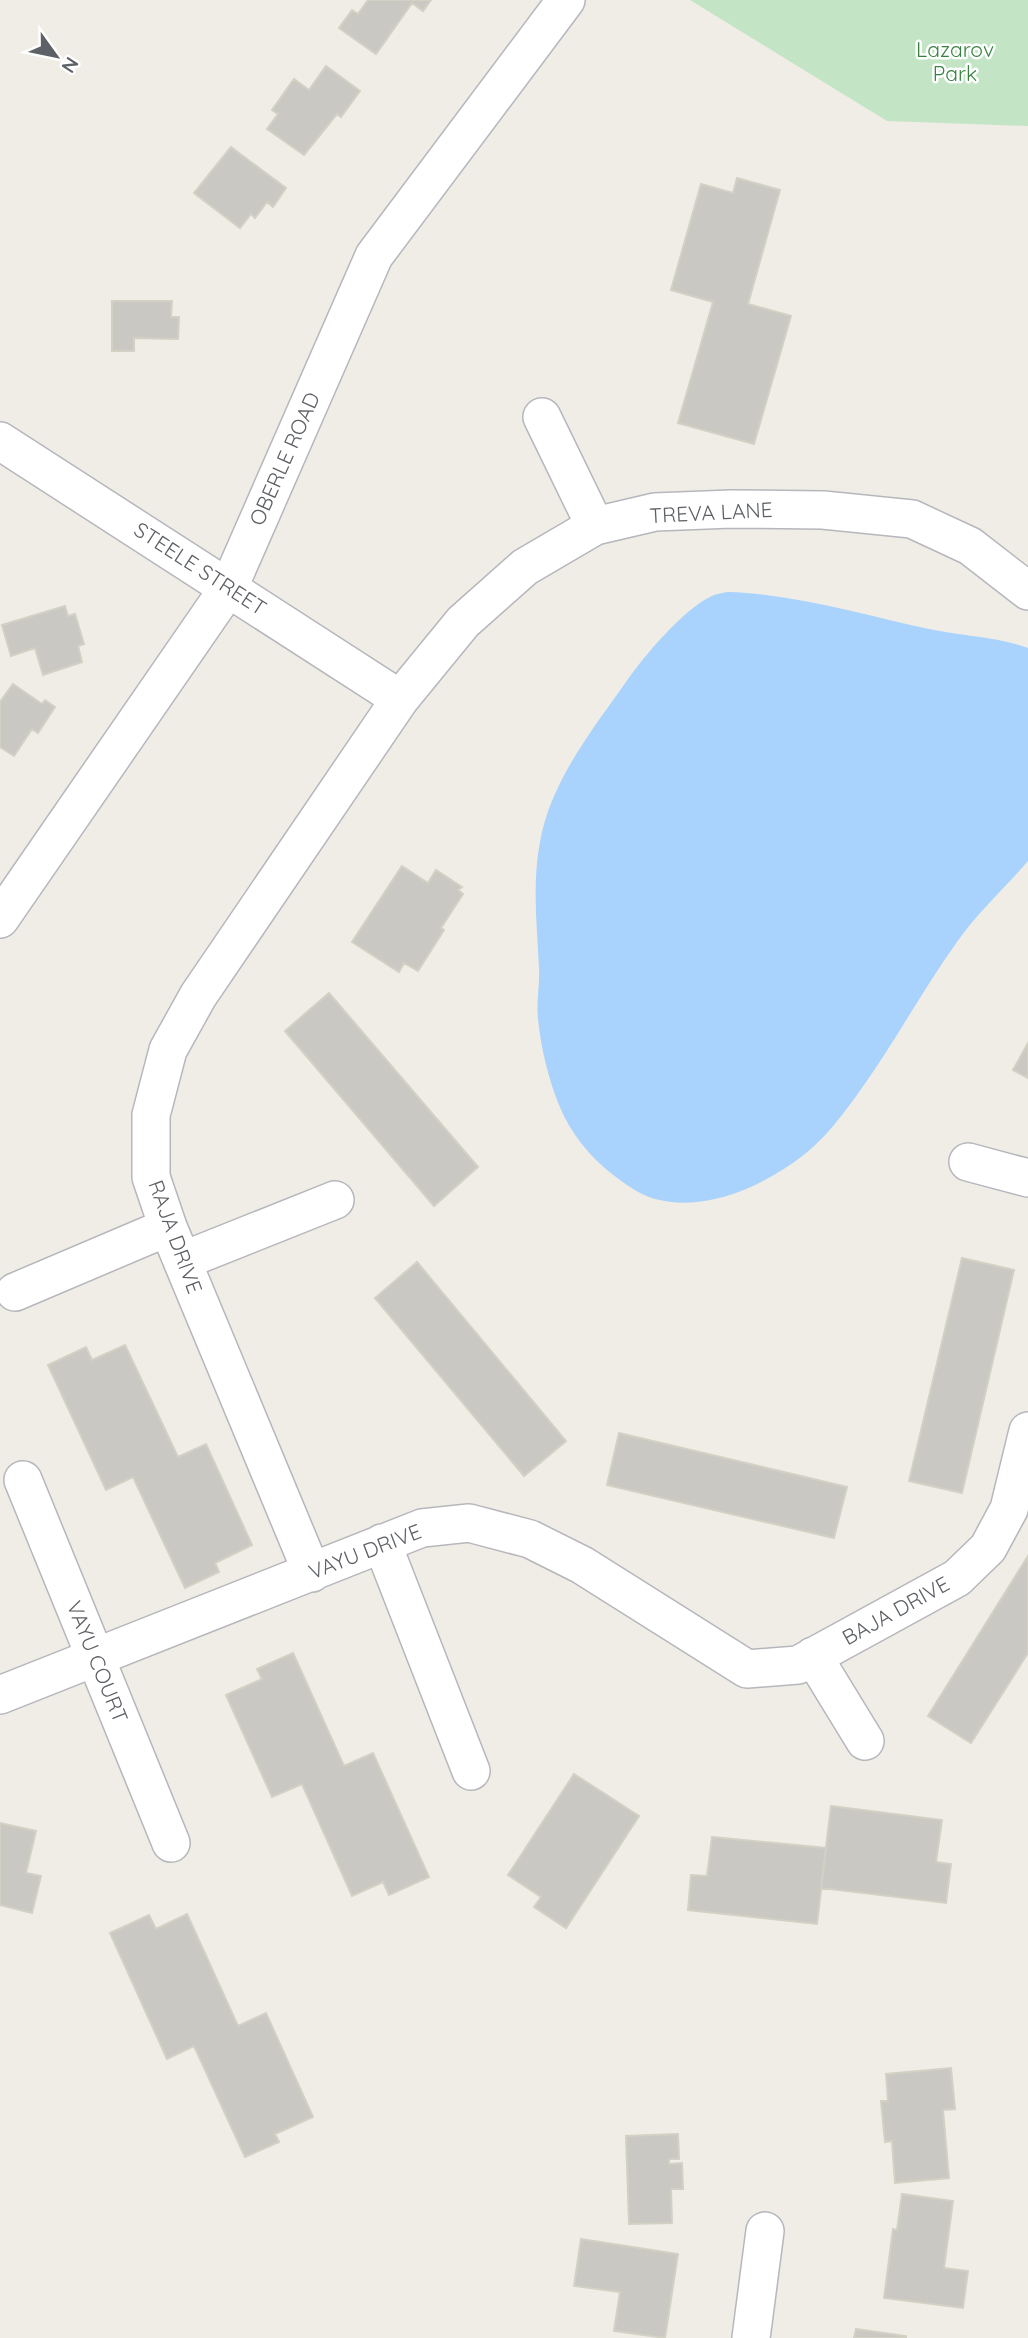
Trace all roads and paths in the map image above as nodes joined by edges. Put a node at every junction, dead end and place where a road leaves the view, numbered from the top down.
1 (566, 0) edge
2 (542, 417) dead end
3 (0, 441) edge
4 (595, 526) junction
5 (229, 587) junction
6 (1028, 591) edge
7 (400, 699) junction
8 (0, 919) edge
9 (968, 1163) dead end
10 (1028, 1178) edge
11 (335, 1200) dead end
12 (168, 1227) junction
13 (182, 1261) junction
14 (15, 1292) dead end
15 (1028, 1431) edge
16 (23, 1480) dead end
17 (382, 1543) junction
18 (312, 1573) junction
19 (95, 1657) junction
20 (805, 1661) junction
21 (0, 1695) edge
22 (865, 1741) dead end
23 (471, 1771) dead end
24 (171, 1843) dead end
25 (765, 2231) dead end
26 (751, 2338) edge

1 - 5 street, OBERLE ROAD
2 - 4 street
3 - 5 street, STEELE STREET
4 - 6 street, TREVA LANE
4 - 7 street, TREVA LANE
5 - 7 street, STEELE STREET
5 - 8 street, OBERLE ROAD
7 - 12 street, RAJA DRIVE
9 - 10 street
11 - 13 street
12 - 13 street, RAJA DRIVE
12 - 14 street
13 - 18 street, RAJA DRIVE
15 - 20 street, BAJA DRIVE
16 - 19 street, VAYU COURT
17 - 18 street, VAYU DRIVE
17 - 20 street, VAYU DRIVE
17 - 23 street
18 - 19 street, VAYU DRIVE
19 - 21 street, VAYU DRIVE
19 - 24 street, VAYU COURT
20 - 22 street
25 - 26 street

